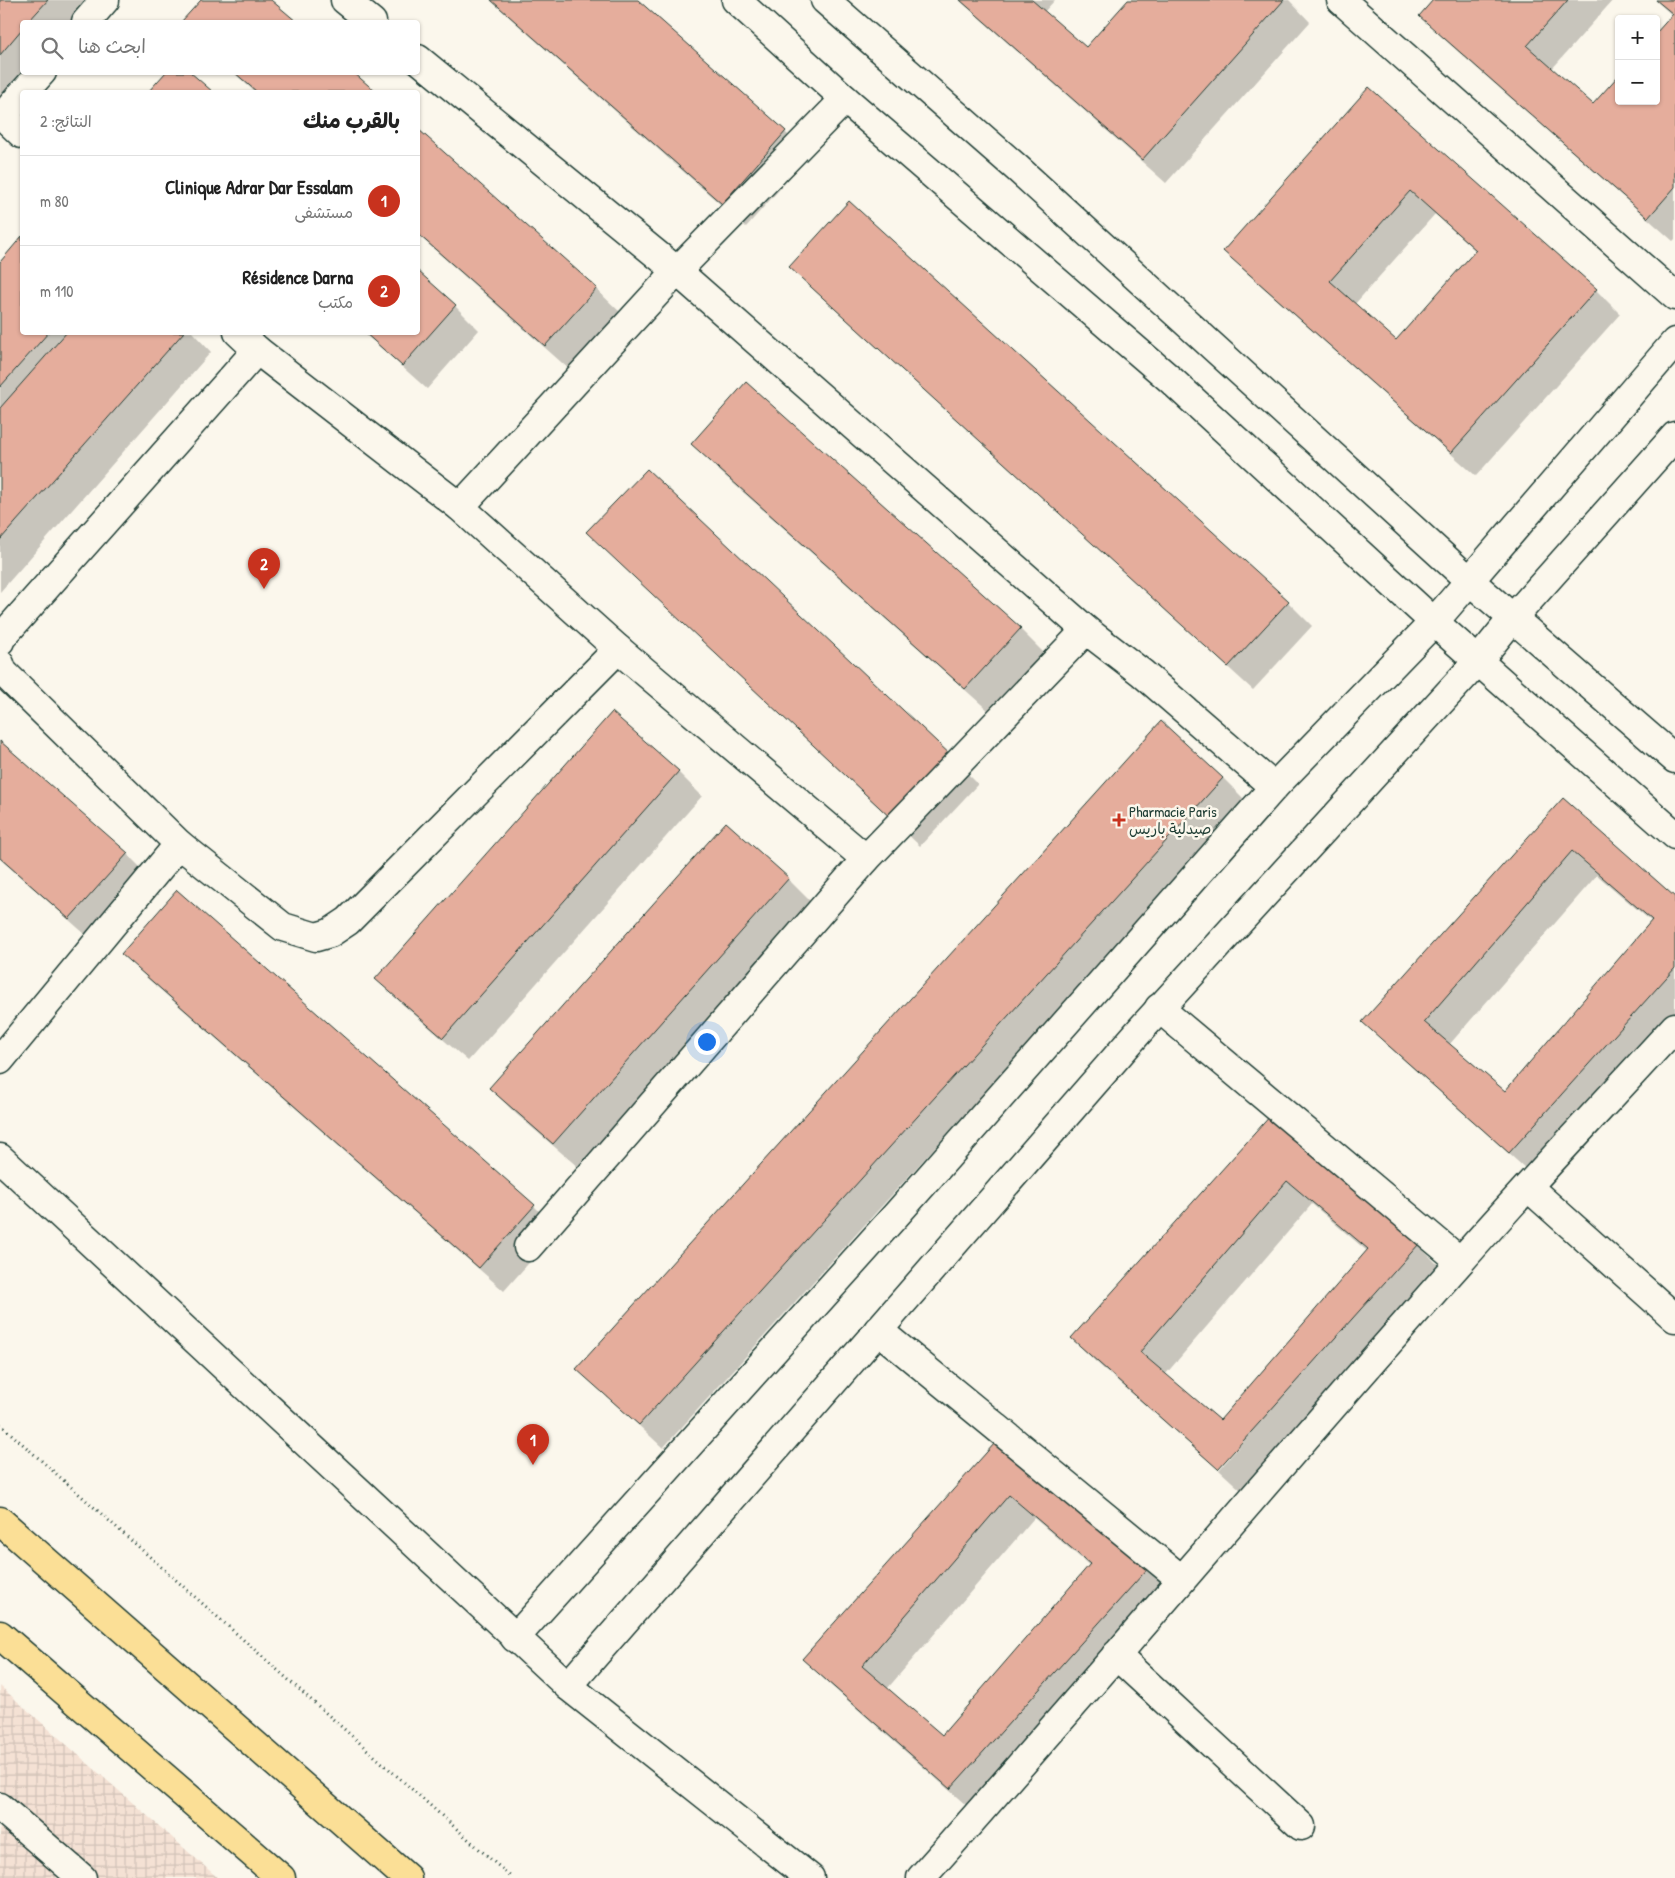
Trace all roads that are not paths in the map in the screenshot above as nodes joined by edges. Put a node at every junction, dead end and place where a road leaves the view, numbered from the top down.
1 (105, 0) edge
2 (345, 0) edge
3 (736, 0) edge
4 (825, 0) edge
5 (1341, 0) edge
6 (88, 20) edge
7 (370, 20) edge
8 (420, 62) edge
9 (39, 75) edge
10 (26, 90) edge
11 (20, 99) edge
12 (845, 99) junction
13 (9, 123) edge
14 (677, 271) junction
15 (1675, 296) edge
16 (248, 341) edge
17 (1675, 342) edge
18 (1675, 436) edge
19 (460, 507) junction
20 (1470, 582) junction
21 (1512, 619) junction
22 (1434, 622) junction
23 (1086, 630) junction
24 (0, 641) edge
25 (618, 650) junction
26 (1478, 661) junction
27 (0, 664) edge
28 (1675, 759) edge
29 (1274, 787) junction
30 (1675, 835) edge
31 (179, 844) junction
32 (866, 859) junction
33 (1159, 1008) junction
34 (1675, 1027) edge
35 (0, 1060) edge
36 (0, 1158) edge
37 (1528, 1187) junction
38 (528, 1247) dead end
39 (1460, 1261) junction
40 (1675, 1318) edge
41 (878, 1330) junction
42 (0, 1521) edge
43 (1181, 1579) junction
44 (0, 1634) edge
45 (515, 1638) junction
46 (1116, 1656) junction
47 (568, 1686) junction
48 (0, 1807) edge
49 (1301, 1826) dead end
50 (82, 1878) edge
51 (281, 1878) edge
52 (407, 1878) edge
53 (810, 1878) edge
54 (921, 1878) edge

1 - 6 street
2 - 7 street
3 - 12 street
4 - 20 street
5 - 15 street
8 - 14 street
9 - 10 street
11 - 13 street
12 - 14 street
12 - 22 street
14 - 19 street
14 - 23 street
16 - 19 street
16 - 24 street
17 - 20 street
18 - 21 street
19 - 25 street
20 - 21 street
20 - 22 street
21 - 26 street
21 - 28 street
22 - 26 street
22 - 29 street
23 - 29 street
23 - 32 street
25 - 31 street
25 - 32 street
26 - 30 street
26 - 33 street
27 - 31 street
29 - 45 street
31 - 35 street
32 - 38 street
33 - 39 street
33 - 41 street
34 - 37 street
36 - 45 street
37 - 39 street
37 - 40 street
39 - 43 street
41 - 43 street
41 - 47 street
42 - 52 highway
43 - 46 street
44 - 51 highway
45 - 47 street
46 - 49 street
46 - 54 street
47 - 53 street
48 - 50 street

